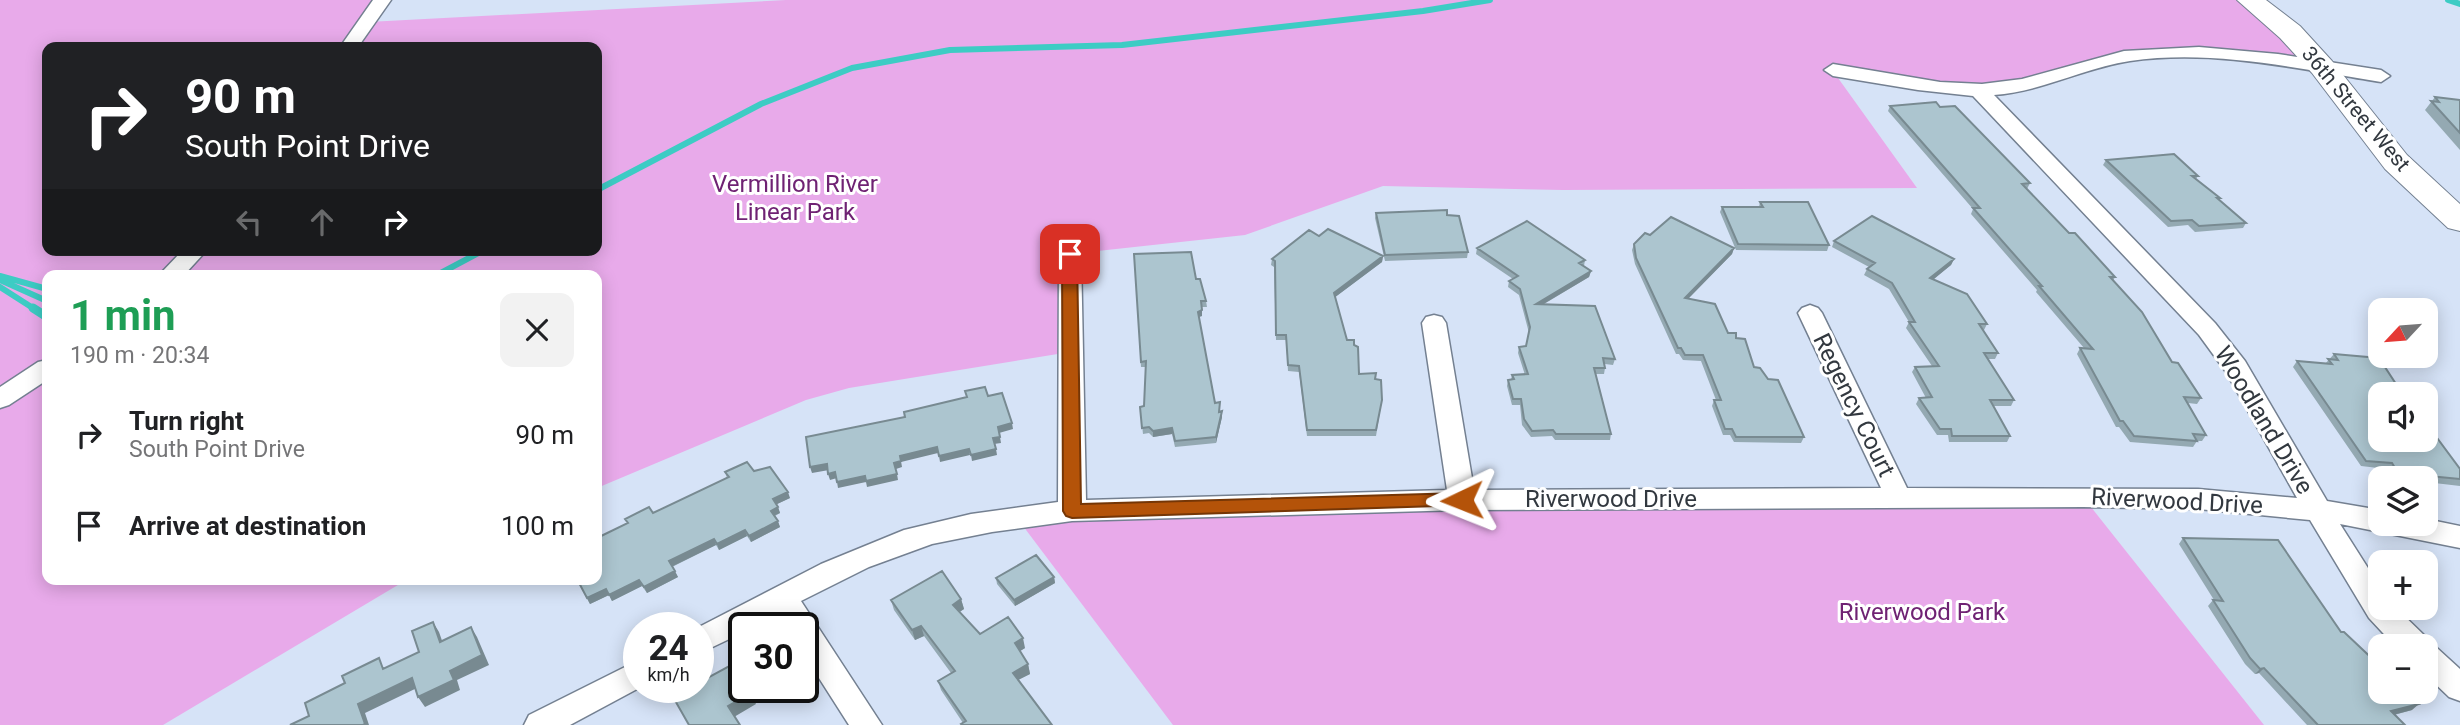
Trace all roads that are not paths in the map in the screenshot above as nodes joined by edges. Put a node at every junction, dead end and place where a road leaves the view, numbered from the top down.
1 (382, 0) edge
2 (2250, 0) edge
3 (353, 42) edge
4 (2322, 67) junction
5 (1833, 70) dead end
6 (2381, 76) dead end
7 (1977, 89) junction
8 (2460, 221) edge
9 (1070, 254) dead end
10 (190, 256) edge
11 (175, 270) edge
12 (1810, 313) dead end
13 (1434, 323) dead end
14 (42, 371) edge
15 (0, 399) edge
16 (1899, 498) junction
17 (1462, 500) junction
18 (2319, 510) junction
19 (1072, 511) junction
20 (2368, 519) edge
21 (2438, 533) edge
22 (2460, 537) edge
23 (783, 597) junction
24 (714, 634) edge
25 (2402, 634) edge
26 (2438, 668) edge
27 (623, 681) edge
28 (2460, 688) edge
29 (540, 725) edge
30 (866, 725) edge

1 - 3 street
2 - 4 street, 36th Street West
4 - 6 street
4 - 7 street
4 - 8 street, 36th Street West
5 - 7 street
7 - 18 street, Woodland Drive
9 - 19 street
10 - 11 street
12 - 16 street, Regency Court
13 - 17 street
14 - 15 street
16 - 17 street, Riverwood Drive
16 - 18 street, Riverwood Drive
17 - 19 street, Riverwood Drive
18 - 20 street, Riverwood Drive
18 - 25 street, Woodland Drive
19 - 23 street, Riverwood Drive
21 - 22 street
23 - 24 street, Riverwood Drive
23 - 30 street
26 - 28 street
27 - 29 street

